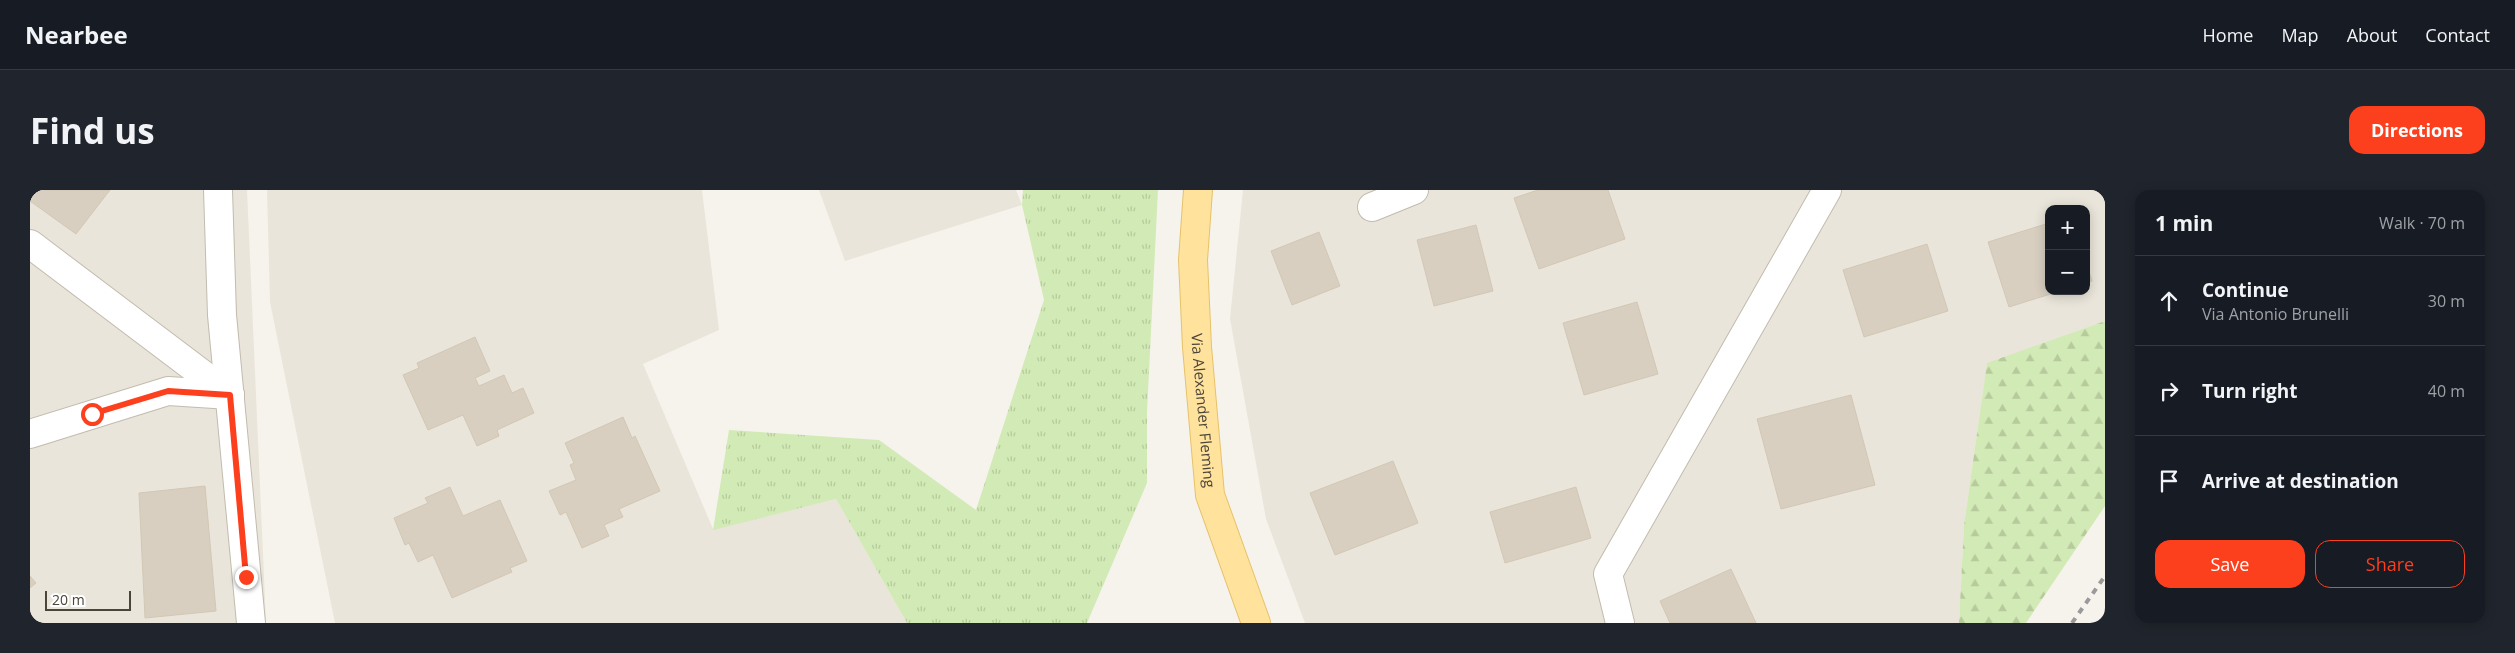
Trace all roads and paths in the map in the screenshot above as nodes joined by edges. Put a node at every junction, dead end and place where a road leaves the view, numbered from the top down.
1 (218, 190) edge
2 (1198, 190) edge
3 (1414, 190) edge
4 (1827, 190) edge
5 (1372, 206) dead end
6 (30, 244) edge
7 (230, 395) junction
8 (30, 434) edge
9 (251, 623) edge
10 (1256, 623) edge
11 (1620, 623) edge

1 - 7 street
2 - 10 main road, Via Alexander Fleming
3 - 5 street
4 - 11 street
6 - 7 street
7 - 8 street
7 - 9 street

